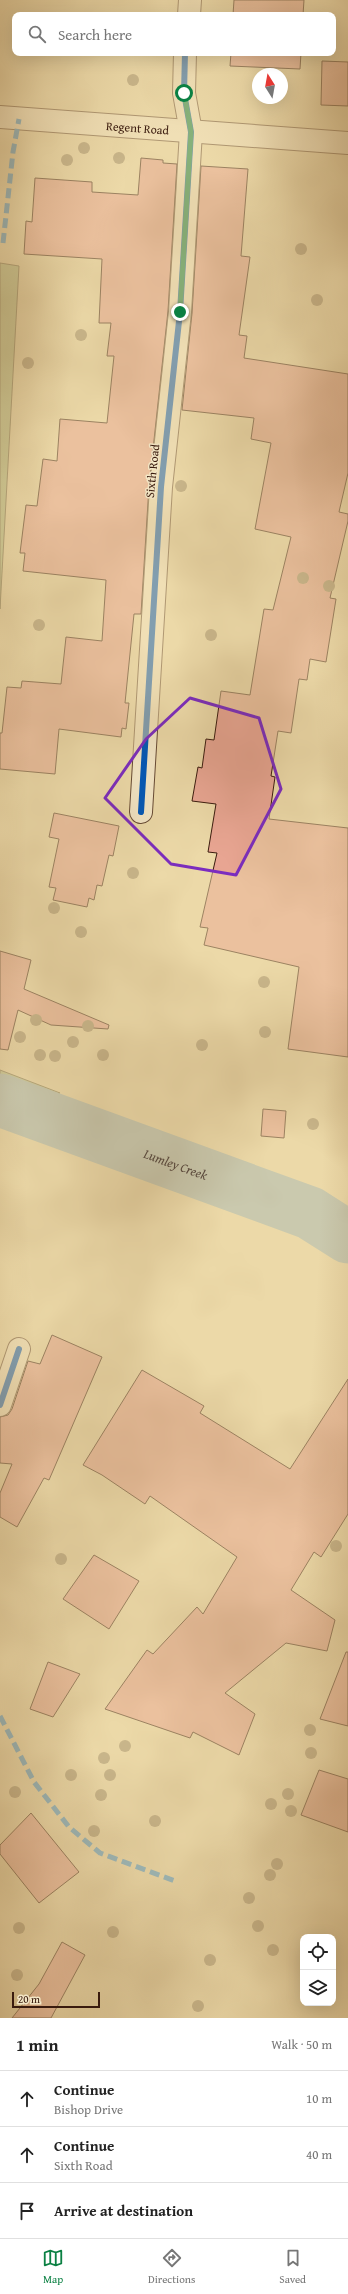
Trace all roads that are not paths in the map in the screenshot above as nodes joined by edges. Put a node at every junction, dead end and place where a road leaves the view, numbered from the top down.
1 (190, 0) edge
2 (189, 12) edge
3 (185, 56) edge
4 (0, 117) edge
5 (191, 132) junction
6 (348, 143) edge
7 (141, 812) dead end
8 (19, 1349) dead end
9 (0, 1404) edge

1 - 2 street
3 - 5 street, Sixth Road
4 - 5 street, Regent Road
5 - 6 street, Regent Road
5 - 7 street, Sixth Road
8 - 9 street

